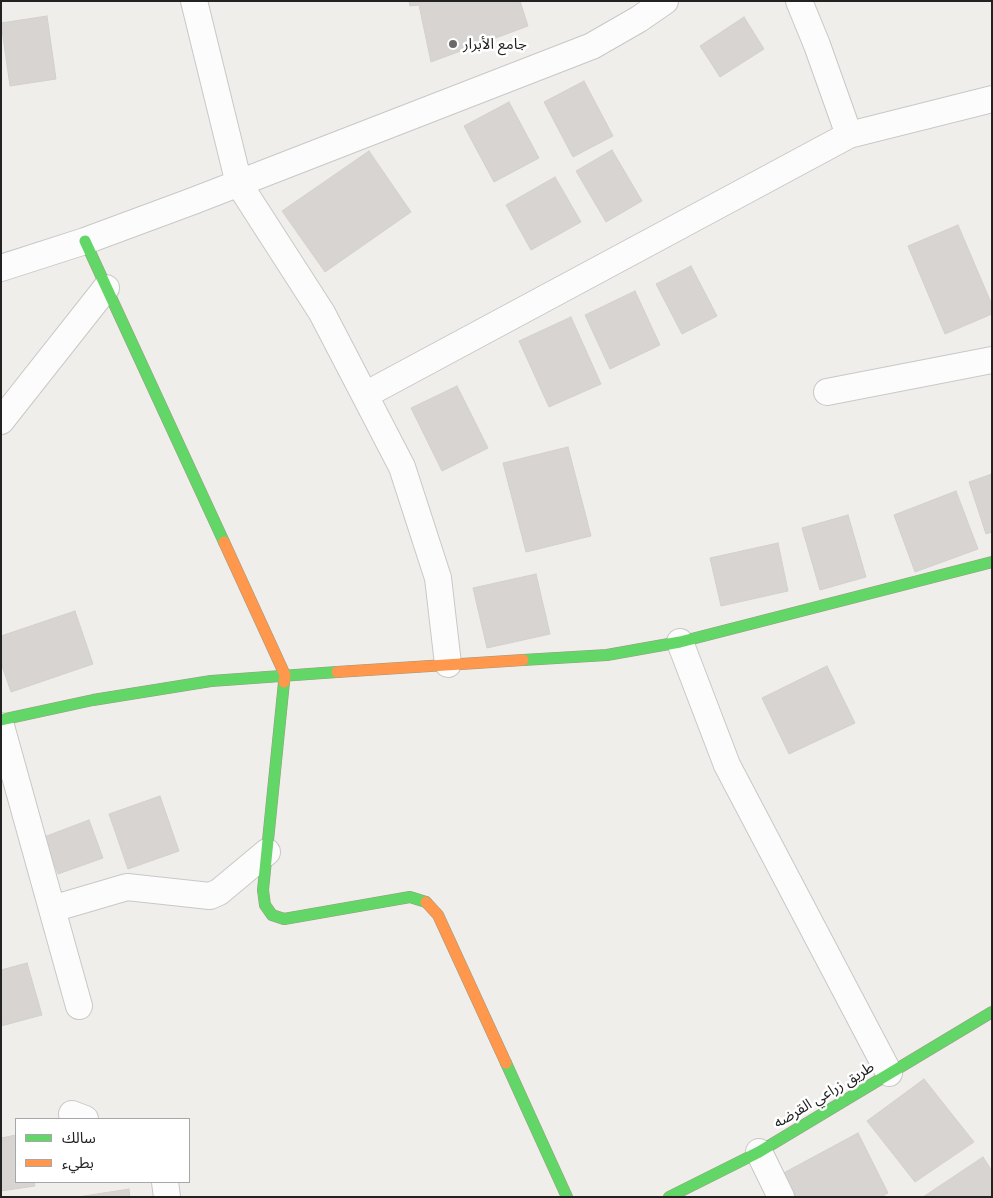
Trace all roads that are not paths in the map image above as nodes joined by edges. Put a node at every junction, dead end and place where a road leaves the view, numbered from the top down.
1 (194, 1) edge
2 (666, 1) edge
3 (800, 1) edge
4 (992, 99) edge
5 (849, 135) junction
6 (239, 184) junction
7 (85, 241) junction
8 (1, 268) edge
9 (106, 288) junction
10 (992, 360) edge
11 (827, 392) dead end
12 (365, 395) junction
13 (1, 421) edge
14 (992, 562) edge
15 (680, 642) junction
16 (448, 664) junction
17 (285, 675) junction
18 (1, 720) edge
19 (1, 726) edge
20 (8, 779) edge
21 (267, 852) junction
22 (52, 909) junction
23 (79, 1006) dead end
24 (992, 1012) edge
25 (889, 1073) junction
26 (759, 1152) junction
27 (165, 1183) edge
28 (168, 1197) edge
29 (567, 1197) edge
30 (669, 1197) edge
31 (781, 1197) edge

1 - 6 street
2 - 6 street
3 - 5 street
4 - 5 street
5 - 12 street
6 - 7 street
6 - 12 street
7 - 8 street
7 - 9 street
9 - 13 street
9 - 17 street
10 - 11 street
12 - 16 street
14 - 15 street
15 - 16 street
15 - 25 street
16 - 17 street
17 - 18 street
17 - 21 street
19 - 20 street
20 - 22 street
21 - 22 street
21 - 29 street
22 - 23 street
24 - 25 street, طريق زراعي القرضه
25 - 26 street, طريق زراعي القرضه
26 - 30 street, طريق زراعي القرضه
26 - 31 street
27 - 28 street

